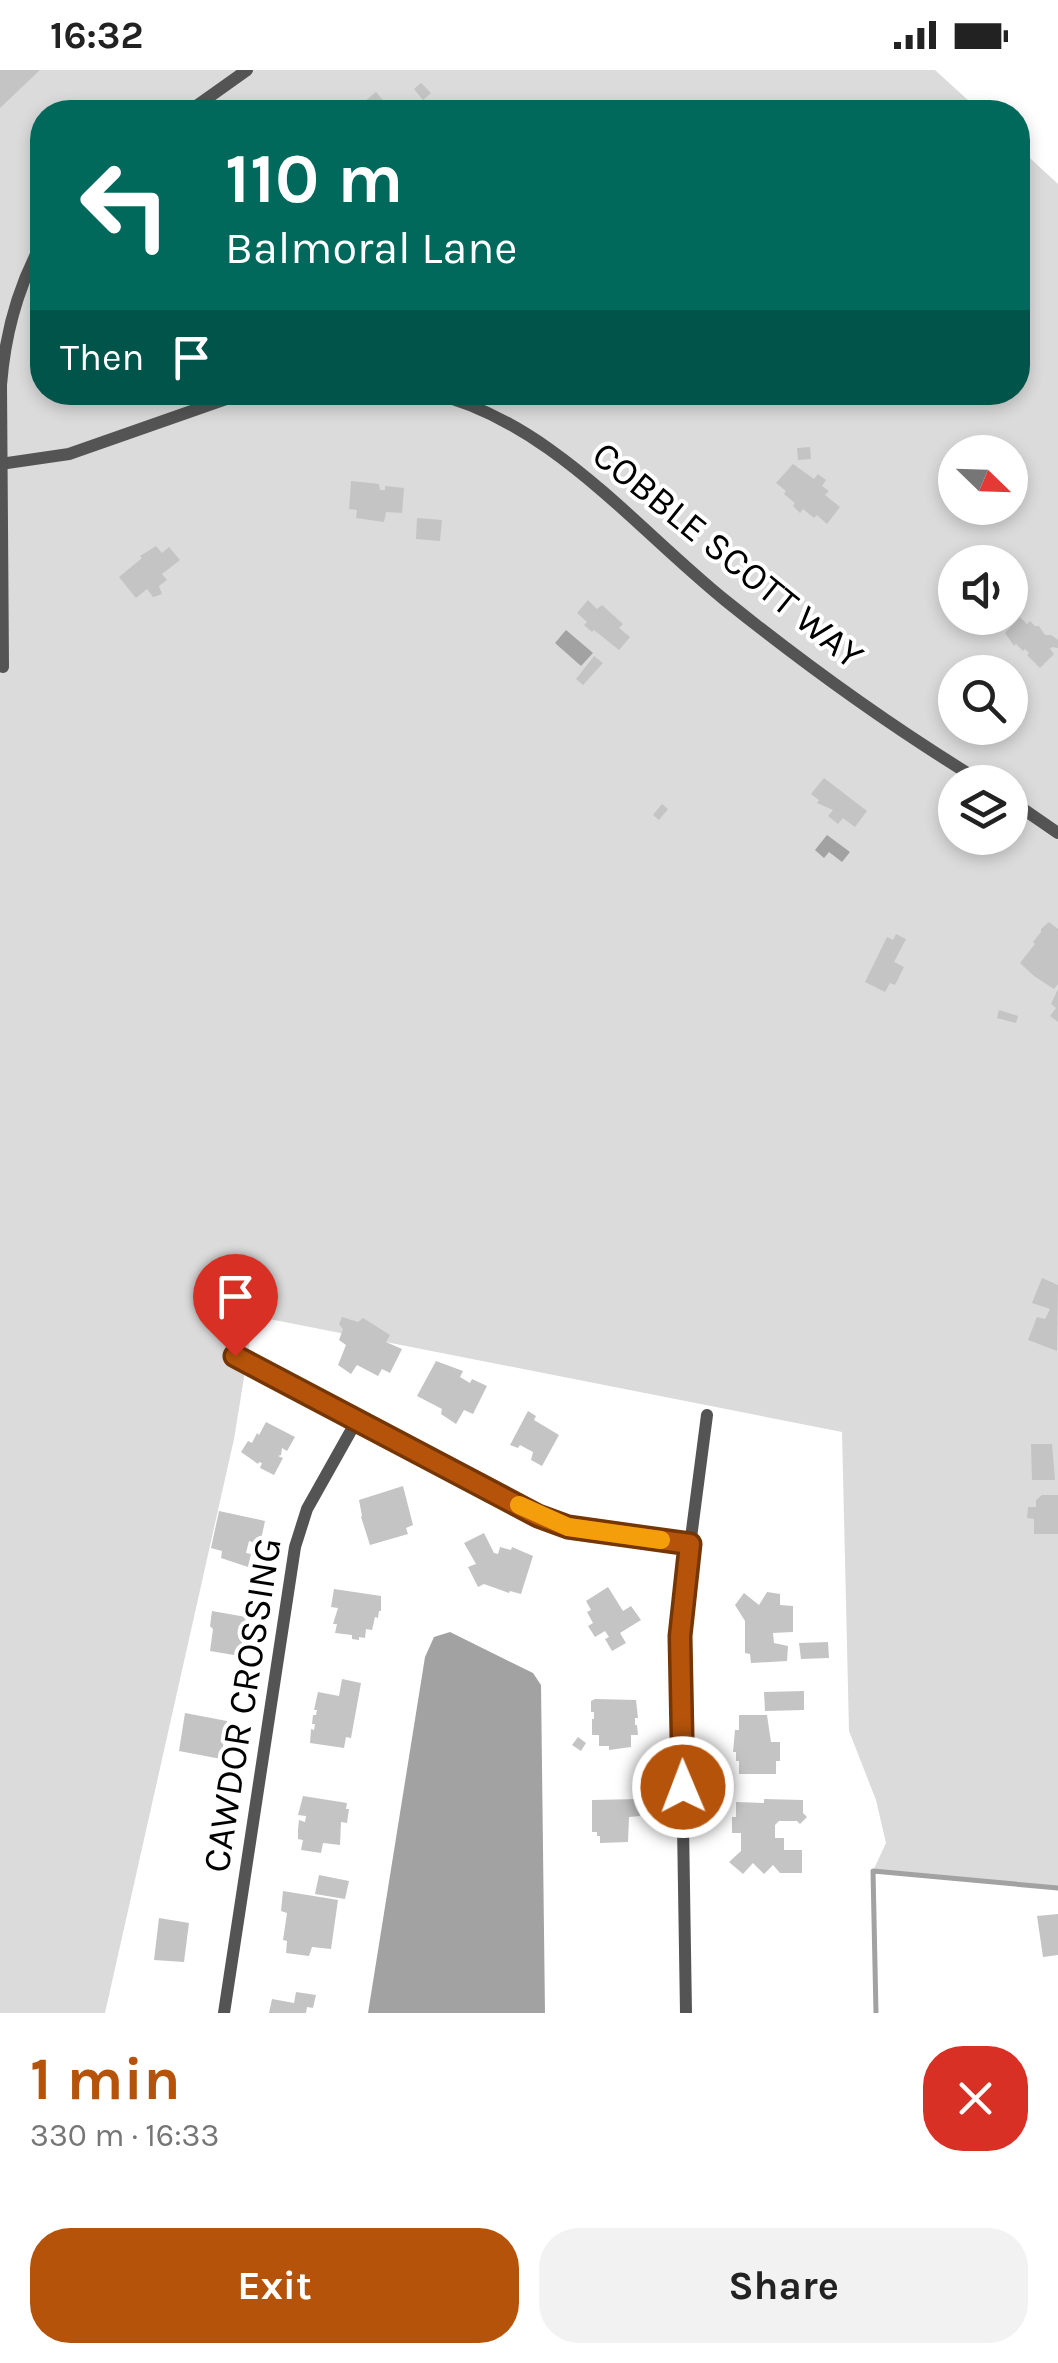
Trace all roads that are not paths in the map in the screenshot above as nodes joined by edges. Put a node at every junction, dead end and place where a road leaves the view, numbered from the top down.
1 (247, 70) edge
2 (205, 100) edge
3 (30, 269) edge
4 (209, 405) edge
5 (467, 405) edge
6 (1, 464) edge
7 (3, 667) dead end
8 (956, 765) edge
9 (1028, 812) edge
10 (1058, 832) edge
11 (235, 1356) dead end
12 (707, 1415) dead end
13 (356, 1420) junction
14 (690, 1544) junction
15 (224, 2013) edge
16 (686, 2013) edge

1 - 2 street
3 - 6 street
4 - 6 street
5 - 8 street, COBBLE SCOTT WAY
6 - 7 street
9 - 10 street
11 - 13 street
12 - 14 street
13 - 14 street
13 - 15 street, CAWDOR CROSSING
14 - 16 street

